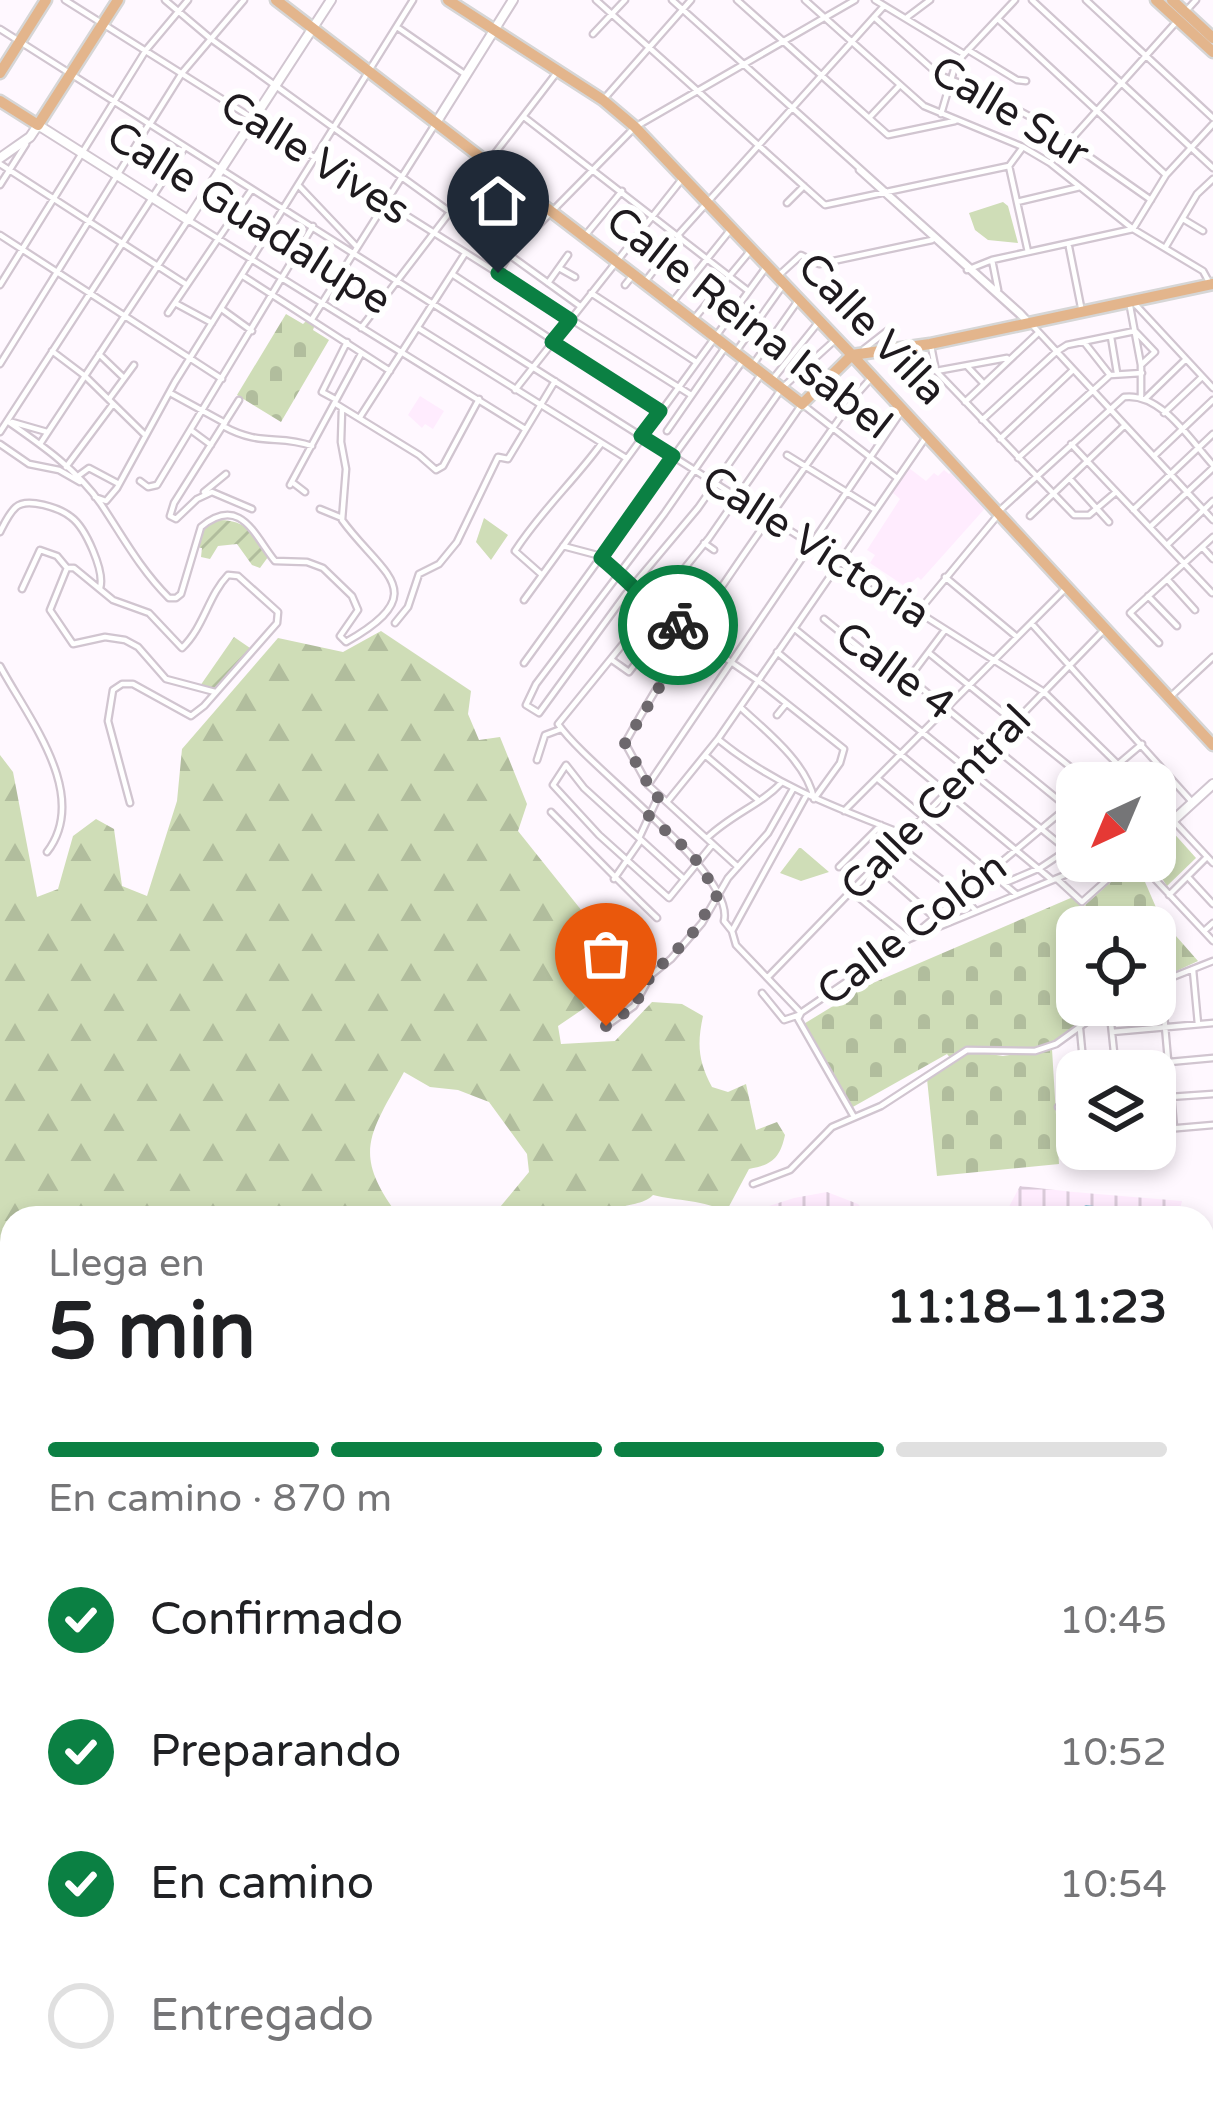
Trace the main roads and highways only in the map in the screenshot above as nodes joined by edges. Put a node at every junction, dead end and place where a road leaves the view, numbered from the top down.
1 (46, 0) edge
2 (118, 0) edge
3 (276, 0) edge
4 (448, 0) edge
5 (1156, 0) edge
6 (1172, 0) edge
7 (1181, 16) junction
8 (1213, 38) edge
9 (1213, 52) edge
10 (0, 73) edge
11 (0, 101) edge
12 (1212, 285) edge
13 (856, 354) junction
14 (1213, 746) edge

1 - 10 main road
2 - 11 main road, Calle Guadalupe
3 - 13 main road, Calle Reina Isabel
4 - 13 main road, Calle Villa
5 - 7 main road
6 - 7 main road
7 - 8 main road
7 - 9 main road
12 - 13 main road
13 - 14 main road, Calle Villa

